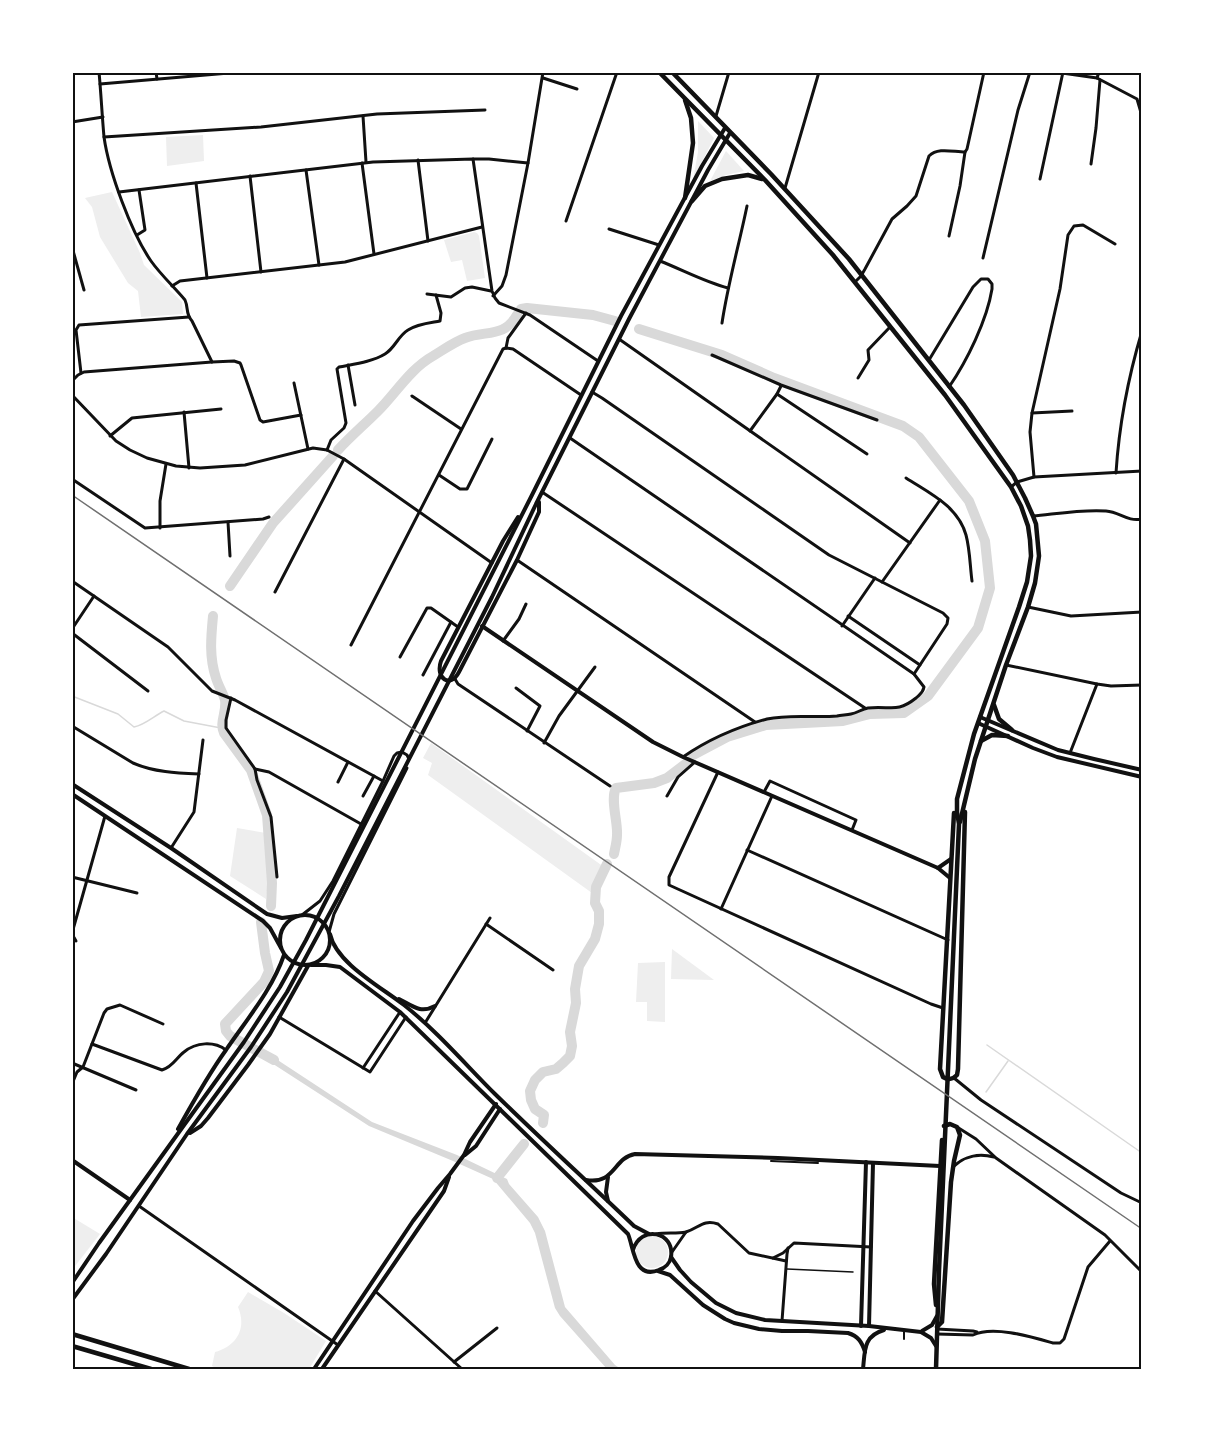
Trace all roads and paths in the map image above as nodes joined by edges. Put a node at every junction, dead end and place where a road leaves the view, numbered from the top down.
1 (99, 72) edge
2 (156, 72) edge
3 (175, 72) edge
4 (231, 72) edge
5 (241, 72) edge
6 (274, 72) edge
7 (294, 72) edge
8 (543, 72) edge
9 (617, 72) edge
10 (659, 72) edge
11 (672, 72) edge
12 (729, 72) edge
13 (819, 72) edge
14 (984, 72) edge
15 (1030, 72) edge
16 (1055, 72) edge
17 (1099, 72) edge
18 (1063, 73) edge
19 (1070, 73) edge
20 (176, 78) junction
21 (543, 78) junction
22 (157, 79) junction
23 (1099, 79) junction
24 (100, 84) junction
25 (577, 88) dead end
26 (684, 98) junction
27 (485, 110) dead end
28 (363, 116) junction
29 (1142, 116) edge
30 (103, 117) junction
31 (715, 118) junction
32 (72, 122) edge
33 (725, 128) junction
34 (730, 133) junction
35 (720, 135) junction
36 (104, 136) junction
37 (725, 140) junction
38 (965, 152) junction
39 (473, 159) junction
40 (418, 160) junction
41 (364, 163) junction
42 (528, 163) junction
43 (1090, 164) dead end
44 (306, 170) junction
45 (250, 176) junction
46 (1040, 179) dead end
47 (765, 180) junction
48 (196, 183) junction
49 (784, 189) junction
50 (139, 190) junction
51 (119, 192) junction
52 (685, 198) junction
53 (692, 201) junction
54 (747, 206) dead end
55 (566, 221) dead end
56 (482, 227) junction
57 (609, 229) dead end
58 (137, 235) junction
59 (949, 236) dead end
60 (428, 241) junction
61 (1115, 244) dead end
62 (659, 245) junction
63 (72, 247) edge
64 (374, 254) junction
65 (983, 258) dead end
66 (660, 261) junction
67 (319, 265) junction
68 (261, 272) junction
69 (861, 276) junction
70 (207, 278) junction
71 (855, 282) junction
72 (172, 286) junction
73 (728, 288) junction
74 (84, 290) dead end
75 (492, 291) junction
76 (427, 294) dead end
77 (436, 295) junction
78 (493, 296) junction
79 (526, 313) junction
80 (189, 317) junction
81 (722, 323) dead end
82 (891, 326) junction
83 (1142, 331) edge
84 (619, 339) junction
85 (506, 348) junction
86 (1137, 348) junction
87 (1142, 349) edge
88 (712, 356) dead end
89 (598, 361) junction
90 (929, 361) junction
91 (212, 362) junction
92 (348, 365) junction
93 (81, 373) junction
94 (858, 378) dead end
95 (72, 381) edge
96 (294, 383) dead end
97 (781, 386) junction
98 (949, 387) junction
99 (592, 392) junction
100 (777, 394) junction
101 (581, 395) junction
102 (412, 396) dead end
103 (73, 398) edge
104 (355, 405) dead end
105 (221, 409) dead end
106 (1072, 411) dead end
107 (184, 412) junction
108 (1032, 413) junction
109 (300, 415) junction
110 (877, 420) dead end
111 (461, 429) junction
112 (750, 431) junction
113 (110, 436) junction
114 (570, 438) junction
115 (492, 439) dead end
116 (308, 449) junction
117 (327, 450) junction
118 (867, 454) dead end
119 (344, 459) junction
120 (166, 464) junction
121 (189, 468) junction
122 (1142, 471) edge
123 (1116, 473) junction
124 (438, 474) junction
125 (1034, 477) junction
126 (72, 478) edge
127 (906, 478) dead end
128 (1017, 482) junction
129 (1011, 487) junction
130 (542, 492) junction
131 (532, 495) junction
132 (539, 499) junction
133 (940, 500) junction
134 (419, 512) junction
135 (1033, 516) junction
136 (268, 517) dead end
137 (1142, 519) edge
138 (228, 522) junction
139 (160, 528) junction
140 (910, 543) junction
141 (230, 556) dead end
142 (517, 560) junction
143 (492, 563) junction
144 (875, 578) junction
145 (72, 581) edge
146 (972, 581) dead end
147 (882, 582) junction
148 (276, 592) dead end
149 (94, 596) junction
150 (526, 604) dead end
151 (1028, 607) junction
152 (1142, 612) edge
153 (848, 616) junction
154 (451, 622) junction
155 (482, 626) junction
156 (842, 626) junction
157 (458, 627) junction
158 (72, 631) edge
159 (504, 641) junction
160 (351, 645) dead end
161 (400, 657) dead end
162 (920, 665) junction
163 (1006, 665) junction
164 (595, 667) dead end
165 (914, 674) junction
166 (423, 675) dead end
167 (455, 679) junction
168 (1097, 684) junction
169 (1142, 685) edge
170 (516, 688) dead end
171 (148, 691) dead end
172 (578, 692) junction
173 (229, 698) junction
174 (993, 702) junction
175 (866, 708) junction
176 (980, 717) junction
177 (988, 720) junction
178 (756, 722) junction
179 (978, 723) junction
180 (72, 726) edge
181 (986, 726) junction
182 (1012, 730) junction
183 (527, 731) junction
184 (1008, 736) junction
185 (203, 740) dead end
186 (981, 741) junction
187 (544, 743) junction
188 (1070, 753) junction
189 (683, 757) junction
190 (348, 762) junction
191 (695, 762) junction
192 (255, 769) junction
193 (1142, 770) edge
194 (718, 772) junction
195 (198, 774) junction
196 (374, 776) junction
197 (1142, 777) edge
198 (383, 781) junction
199 (338, 782) dead end
200 (72, 784) edge
201 (610, 786) dead end
202 (764, 792) junction
203 (72, 794) edge
204 (772, 795) junction
205 (363, 796) dead end
206 (667, 796) dead end
207 (957, 799) junction
208 (965, 801) junction
209 (105, 815) junction
210 (361, 824) junction
211 (959, 825) junction
212 (852, 830) junction
213 (171, 848) junction
214 (747, 850) junction
215 (951, 859) junction
216 (938, 868) junction
217 (72, 877) edge
218 (277, 877) dead end
219 (950, 879) junction
220 (86, 880) junction
221 (137, 893) dead end
222 (721, 909) junction
223 (303, 915) junction
224 (297, 916) junction
225 (490, 918) dead end
226 (486, 924) junction
227 (73, 925) edge
228 (330, 933) junction
229 (72, 934) edge
230 (76, 940) dead end
231 (948, 940) junction
232 (281, 948) junction
233 (284, 955) junction
234 (309, 965) junction
235 (553, 970) dead end
236 (388, 993) junction
237 (435, 1006) junction
238 (944, 1008) junction
239 (400, 1012) junction
240 (279, 1017) junction
241 (406, 1017) junction
242 (163, 1024) dead end
243 (425, 1024) junction
244 (92, 1044) junction
245 (227, 1049) junction
246 (72, 1063) edge
247 (83, 1067) junction
248 (363, 1068) junction
249 (954, 1078) junction
250 (72, 1084) edge
251 (136, 1090) dead end
252 (496, 1104) junction
253 (501, 1108) junction
254 (956, 1126) junction
255 (188, 1134) junction
256 (169, 1145) junction
257 (464, 1155) junction
258 (996, 1158) junction
259 (72, 1160) edge
260 (771, 1161) dead end
261 (866, 1162) junction
262 (818, 1163) dead end
263 (873, 1163) junction
264 (940, 1166) junction
265 (952, 1169) junction
266 (450, 1174) junction
267 (608, 1176) junction
268 (586, 1180) junction
269 (130, 1200) junction
270 (608, 1201) junction
271 (1142, 1203) edge
272 (139, 1206) junction
273 (686, 1232) junction
274 (649, 1234) junction
275 (656, 1234) junction
276 (1110, 1241) junction
277 (791, 1244) junction
278 (863, 1246) junction
279 (871, 1247) junction
280 (633, 1250) junction
281 (671, 1255) junction
282 (772, 1259) junction
283 (786, 1261) junction
284 (786, 1269) junction
285 (657, 1271) junction
286 (853, 1272) dead end
287 (1142, 1272) edge
288 (72, 1283) edge
289 (371, 1283) junction
290 (375, 1291) junction
291 (72, 1300) edge
292 (938, 1312) junction
293 (782, 1321) junction
294 (861, 1326) junction
295 (869, 1326) junction
296 (498, 1328) dead end
297 (887, 1329) junction
298 (904, 1330) junction
299 (937, 1330) junction
300 (921, 1332) junction
301 (72, 1334) edge
302 (904, 1339) dead end
303 (332, 1340) junction
304 (338, 1345) junction
305 (72, 1346) edge
306 (937, 1349) junction
307 (865, 1352) junction
308 (454, 1362) junction
309 (151, 1369) edge
310 (189, 1369) edge
311 (314, 1369) edge
312 (322, 1369) edge
313 (462, 1369) edge
314 (863, 1369) edge
315 (936, 1369) edge

1 - 24 street
2 - 22 street
3 - 20 street
4 - 5 street
4 - 20 street
6 - 7 street
8 - 21 street
9 - 55 street
10 - 26 main road
11 - 31 main road
12 - 31 street
13 - 49 street
14 - 38 street
15 - 65 street
16 - 18 street
17 - 23 street
18 - 19 street
18 - 46 street
19 - 23 street
20 - 22 street
21 - 25 street
21 - 42 street
22 - 24 street
23 - 29 street
23 - 43 street
24 - 30 street
26 - 35 main road
26 - 52 main road
27 - 28 street
28 - 36 street
28 - 41 street
30 - 32 street
30 - 36 street
31 - 33 main road
33 - 34 main road
33 - 35 main road
34 - 37 main road
34 - 49 main road
35 - 37 main road
35 - 52 main road
36 - 51 street
37 - 47 main road
37 - 53 main road
38 - 59 street
38 - 69 street
39 - 40 street
39 - 42 street
39 - 56 street
40 - 41 street
40 - 60 street
41 - 44 street
41 - 64 street
42 - 78 street
44 - 45 street
44 - 67 street
45 - 48 street
45 - 68 street
47 - 53 main road
47 - 71 main road
48 - 50 street
48 - 70 street
49 - 69 main road
50 - 51 street
50 - 58 street
51 - 58 street
52 - 62 main road
53 - 66 main road
54 - 73 street
56 - 60 street
56 - 75 street
57 - 62 street
58 - 72 street
60 - 64 street
61 - 108 street
62 - 89 main road
63 - 74 street
64 - 67 street
66 - 73 street
66 - 84 main road
67 - 68 street
68 - 70 street
69 - 71 street
69 - 90 main road
70 - 72 street
71 - 82 main road
72 - 80 street
73 - 81 street
75 - 77 street
75 - 78 street
76 - 77 street
77 - 92 street
78 - 79 street
79 - 85 street
79 - 89 street
80 - 91 street
80 - 93 street
82 - 94 street
82 - 129 main road
83 - 86 street
84 - 99 main road
84 - 112 street
85 - 101 street
85 - 111 street
86 - 87 street
86 - 123 street
88 - 97 street
89 - 101 main road
90 - 98 main road
90 - 98 street
91 - 93 street
91 - 109 street
92 - 104 street
92 - 117 street
93 - 95 street
96 - 109 street
97 - 100 street
97 - 110 street
98 - 128 main road
99 - 114 main road
99 - 144 street
100 - 112 street
100 - 118 street
101 - 131 main road
102 - 111 street
103 - 113 street
105 - 107 street
106 - 108 street
107 - 113 street
107 - 121 street
108 - 125 street
109 - 116 street
111 - 124 street
112 - 140 street
113 - 120 street
114 - 130 main road
114 - 156 street
115 - 124 street
116 - 117 street
116 - 121 street
117 - 119 street
119 - 134 street
119 - 148 street
120 - 121 street
120 - 139 street
122 - 123 street
123 - 125 street
124 - 134 street
125 - 128 street
126 - 139 street
127 - 133 street
128 - 129 street
128 - 135 main road
129 - 176 main road
130 - 132 main road
130 - 175 street
131 - 143 main road
131 - 256 main road
132 - 142 main road
132 - 255 main road
133 - 140 street
133 - 146 street
134 - 143 street
134 - 160 street
135 - 137 street
135 - 151 main road
136 - 138 street
138 - 139 street
138 - 141 street
140 - 147 street
142 - 155 main road
142 - 178 street
143 - 157 main road
144 - 147 street
144 - 153 street
145 - 149 street
147 - 162 street
149 - 158 street
149 - 173 street
150 - 159 street
151 - 152 street
151 - 163 main road
153 - 156 street
153 - 162 street
154 - 157 street
154 - 161 street
154 - 166 street
155 - 159 main road
155 - 167 main road
156 - 165 street
157 - 167 main road
158 - 171 street
159 - 172 main road
162 - 165 street
163 - 168 street
163 - 174 main road
164 - 172 street
165 - 175 street
167 - 183 street
168 - 169 street
168 - 188 street
170 - 183 street
172 - 187 street
172 - 189 main road
173 - 190 street
173 - 192 street
174 - 177 main road
174 - 182 main road
175 - 178 street
176 - 177 main road
176 - 179 main road
177 - 181 main road
177 - 182 main road
178 - 189 street
179 - 181 main road
179 - 207 main road
180 - 195 street
181 - 184 main road
181 - 186 main road
182 - 188 main road
183 - 187 street
184 - 186 main road
184 - 197 main road
185 - 195 street
186 - 208 main road
187 - 201 street
188 - 193 main road
189 - 191 main road
190 - 196 street
190 - 199 street
191 - 194 main road
191 - 206 street
192 - 210 street
192 - 218 street
194 - 202 main road
194 - 222 street
195 - 213 street
196 - 198 street
196 - 205 street
198 - 210 street
198 - 228 street
200 - 213 main road
202 - 204 main road
202 - 212 street
203 - 209 main road
204 - 212 main road
204 - 214 street
207 - 211 main road
207 - 215 main road
208 - 211 main road
208 - 249 main road
209 - 220 street
209 - 232 main road
210 - 223 street
211 - 292 main road
212 - 216 main road
213 - 224 main road
214 - 222 street
214 - 231 street
215 - 216 main road
215 - 219 main road
216 - 219 main road
217 - 220 street
219 - 231 main road
220 - 221 street
220 - 227 street
222 - 238 street
223 - 224 main road
223 - 228 main road
224 - 232 main road
225 - 226 street
226 - 235 street
226 - 237 street
227 - 229 street
228 - 234 main road
228 - 236 main road
229 - 230 street
231 - 238 main road
232 - 233 main road
233 - 234 main road
233 - 245 main road
234 - 239 main road
234 - 240 main road
236 - 237 main road
236 - 243 main road
237 - 243 street
238 - 249 main road
239 - 241 main road
239 - 248 street
240 - 248 street
240 - 255 main road
241 - 248 street
241 - 252 main road
242 - 244 street
243 - 268 main road
244 - 245 street
244 - 247 street
245 - 256 main road
246 - 247 street
247 - 250 street
247 - 251 street
249 - 271 street
252 - 253 main road
252 - 257 main road
253 - 257 main road
253 - 280 main road
254 - 258 street
254 - 264 main road
254 - 265 main road
255 - 272 main road
256 - 269 main road
257 - 266 main road
258 - 265 street
258 - 276 street
259 - 269 main road
260 - 262 street
261 - 263 main road
261 - 267 main road
261 - 278 main road
263 - 264 main road
263 - 279 main road
264 - 292 main road
265 - 299 main road
266 - 289 main road
266 - 290 main road
267 - 268 main road
267 - 270 main road
268 - 270 main road
269 - 288 main road
270 - 274 main road
272 - 291 main road
272 - 303 street
273 - 275 street
273 - 281 street
273 - 282 street
274 - 275 main road
274 - 280 main road
275 - 281 main road
276 - 287 street
276 - 299 street
277 - 278 street
277 - 282 street
277 - 283 street
278 - 279 street
278 - 294 main road
279 - 295 main road
280 - 285 main road
281 - 285 main road
281 - 293 main road
282 - 283 street
283 - 284 street
284 - 286 lane
284 - 293 street
285 - 307 main road
289 - 290 main road
289 - 303 main road
290 - 304 main road
290 - 308 street
292 - 299 main road
292 - 300 main road
293 - 294 main road
294 - 295 main road
295 - 297 main road
296 - 308 street
297 - 298 main road
297 - 307 main road
298 - 300 main road
298 - 302 street
299 - 306 main road
300 - 306 main road
301 - 310 main road
303 - 304 street
303 - 311 main road
304 - 312 main road
305 - 309 main road
306 - 315 main road
307 - 314 main road
308 - 313 street

